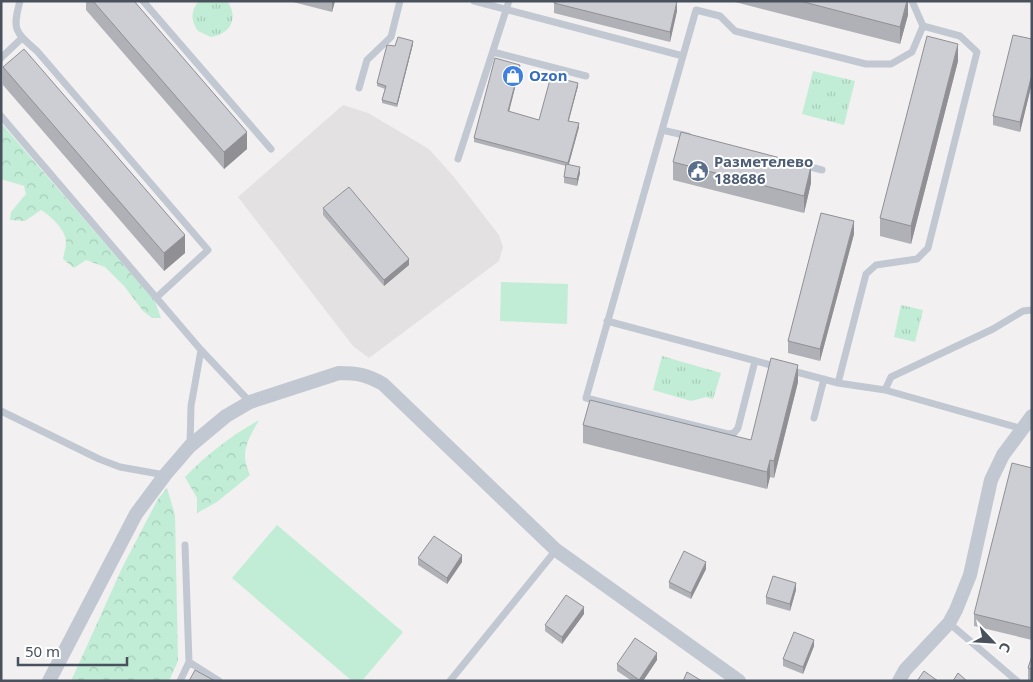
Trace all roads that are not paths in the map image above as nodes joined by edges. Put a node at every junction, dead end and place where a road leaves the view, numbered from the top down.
1 (20, 1) edge
2 (143, 1) edge
3 (400, 1) edge
4 (474, 1) edge
5 (510, 1) edge
6 (912, 1) edge
7 (507, 9) junction
8 (923, 26) junction
9 (22, 38) junction
10 (493, 52) junction
11 (683, 56) junction
12 (1, 58) edge
13 (586, 76) dead end
14 (359, 88) dead end
15 (1, 116) edge
16 (662, 130) junction
17 (697, 139) edge
18 (271, 149) dead end
19 (458, 158) dead end
20 (793, 163) edge
21 (822, 170) dead end
22 (157, 297) junction
23 (1032, 310) edge
24 (607, 321) junction
25 (201, 350) junction
26 (755, 361) junction
27 (824, 379) junction
28 (838, 383) junction
29 (885, 390) junction
30 (250, 402) junction
31 (1, 411) edge
32 (1032, 416) edge
33 (814, 418) dead end
34 (1023, 429) junction
35 (190, 446) junction
36 (165, 475) junction
37 (185, 545) dead end
38 (556, 550) junction
39 (949, 623) junction
40 (189, 662) junction
41 (49, 681) edge
42 (180, 681) edge
43 (219, 681) edge
44 (450, 681) edge
45 (739, 681) edge
46 (899, 681) edge
47 (1017, 681) edge

1 - 9 lane
2 - 18 lane
3 - 14 lane
4 - 7 lane
5 - 7 lane
6 - 8 lane
7 - 10 lane
7 - 11 lane
8 - 11 lane
8 - 28 lane
9 - 12 lane
9 - 22 lane
10 - 13 lane
10 - 19 lane
11 - 16 lane
15 - 22 lane
16 - 17 lane
16 - 24 lane
20 - 21 lane
22 - 25 lane
23 - 29 lane
24 - 26 lane
24 - 26 lane
25 - 30 lane
25 - 35 lane
26 - 27 lane
27 - 28 lane
27 - 33 lane
28 - 29 lane
29 - 34 lane
30 - 35 street
30 - 38 street
31 - 36 lane
32 - 34 street
34 - 39 street
35 - 36 street
36 - 41 street
37 - 40 lane
38 - 44 lane
38 - 45 street
39 - 46 street
39 - 47 lane
40 - 42 lane
40 - 43 lane

